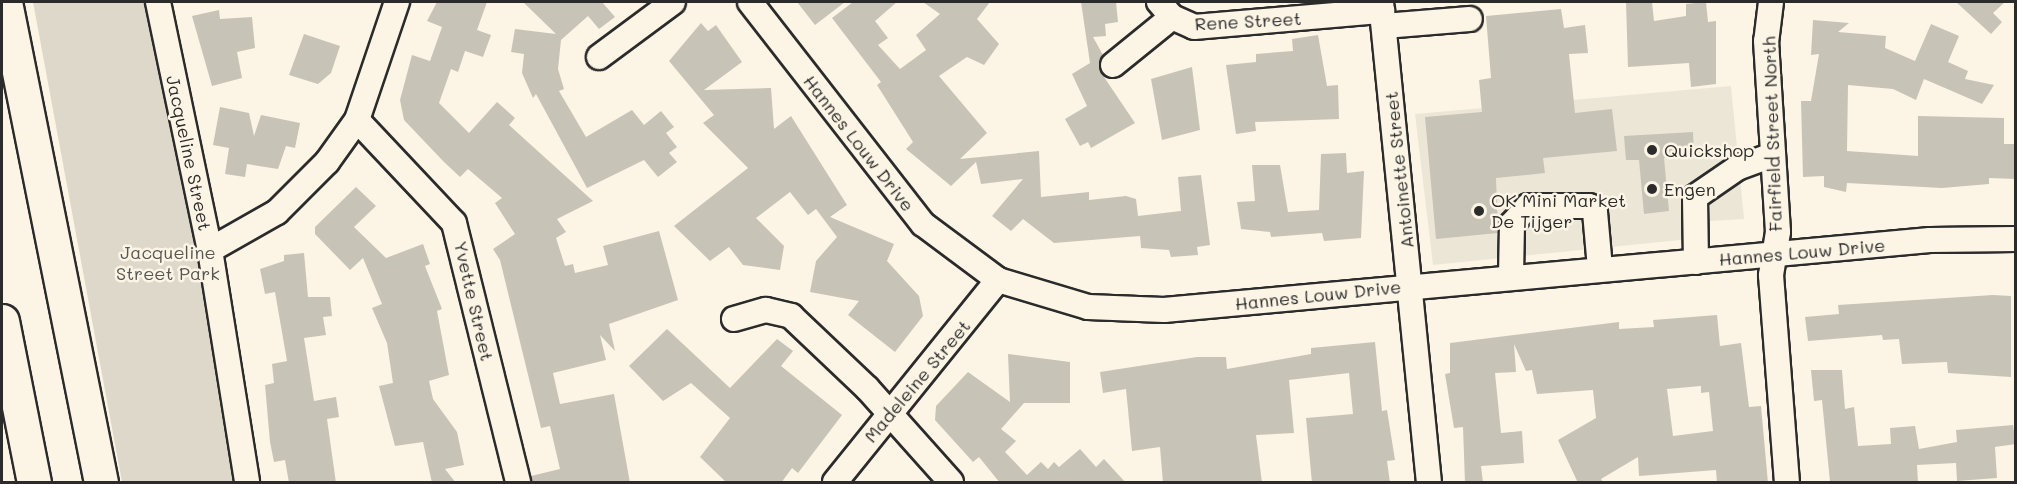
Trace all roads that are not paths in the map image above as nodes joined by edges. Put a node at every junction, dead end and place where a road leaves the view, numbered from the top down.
1 (4, 2) edge
2 (158, 2) edge
3 (397, 2) edge
4 (673, 2) edge
5 (750, 2) edge
6 (1771, 2) edge
7 (1166, 9) edge
8 (1382, 13) edge
9 (1470, 19) dead end
10 (599, 57) dead end
11 (1113, 65) dead end
12 (357, 120) junction
13 (1772, 155) junction
14 (2016, 239) edge
15 (210, 250) junction
16 (1774, 254) junction
17 (1696, 262) junction
18 (1600, 268) junction
19 (1511, 276) junction
20 (998, 280) junction
21 (1410, 286) junction
22 (734, 319) dead end
23 (2, 321) edge
24 (889, 412) junction
25 (34, 483) edge
26 (102, 483) edge
27 (247, 483) edge
28 (518, 483) edge
29 (835, 483) edge
30 (951, 483) edge
31 (1429, 483) edge
32 (1787, 483) edge

1 - 26 highway
2 - 15 street, Jacqueline Street
3 - 12 street
4 - 10 street
5 - 20 street, Hannes Louw Drive
6 - 13 street, Fairfield Street North
7 - 8 street, Rene Street
7 - 11 street
8 - 9 street, Rene Street
8 - 21 street, Antoinette Street
12 - 15 street
12 - 28 street, Yvette Street
13 - 16 street, Fairfield Street North
13 - 17 street
14 - 16 street, Hannes Louw Drive
15 - 27 street, Jacqueline Street
16 - 17 street, Hannes Louw Drive
16 - 32 street, Fairfield Street North
17 - 18 street, Hannes Louw Drive
18 - 19 street, Hannes Louw Drive
18 - 19 street
19 - 21 street, Hannes Louw Drive
20 - 21 street, Hannes Louw Drive
20 - 24 street, Madeleine Street
21 - 31 street, Antoinette Street
22 - 24 street
23 - 25 highway
24 - 29 street, Madeleine Street
24 - 30 street

